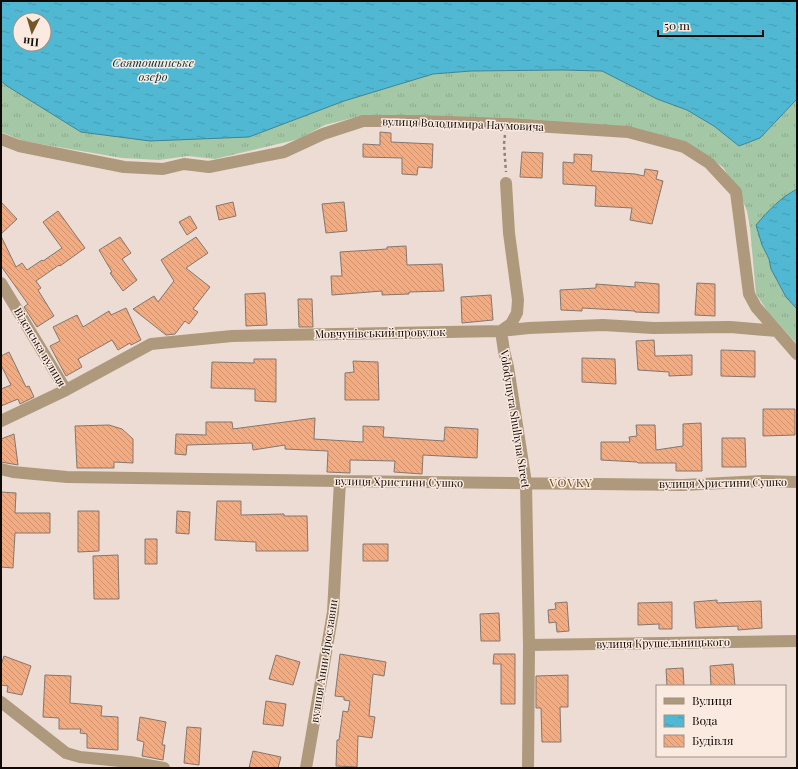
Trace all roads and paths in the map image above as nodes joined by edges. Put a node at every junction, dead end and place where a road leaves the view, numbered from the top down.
1 (506, 124) junction
2 (1, 139) edge
3 (506, 183) joint
4 (1, 283) edge
5 (501, 331) junction
6 (777, 331) junction
7 (797, 354) edge
8 (66, 390) junction
9 (1, 421) edge
10 (1, 469) edge
11 (340, 481) junction
12 (797, 482) edge
13 (526, 483) junction
14 (797, 641) edge
15 (529, 644) junction
16 (1, 702) edge
17 (164, 768) edge
18 (306, 768) edge
19 (528, 768) edge

1 - 2 street, вулиця Володимира Наумовича
1 - 3 path
1 - 6 street, вулиця Володимира Наумовича
3 - 5 street
4 - 8 street, Віденська вулиця
5 - 6 street, Мовчунівський провулок
5 - 8 street, Мовчунівський провулок
5 - 13 street, Volodymyra Shulhyna Street
6 - 7 street, вулиця Володимира Наумовича
8 - 9 street, Мовчунівський провулок
10 - 11 street, вулиця Христини Сушко
11 - 13 street, вулиця Христини Сушко
11 - 18 street, вулиця Анни Ярославни
12 - 13 street, вулиця Христини Сушко
13 - 15 street, Volodymyra Shulhyna Street
14 - 15 street, вулиця Крушельницького
15 - 19 street, Volodymyra Shulhyna Street
16 - 17 street

